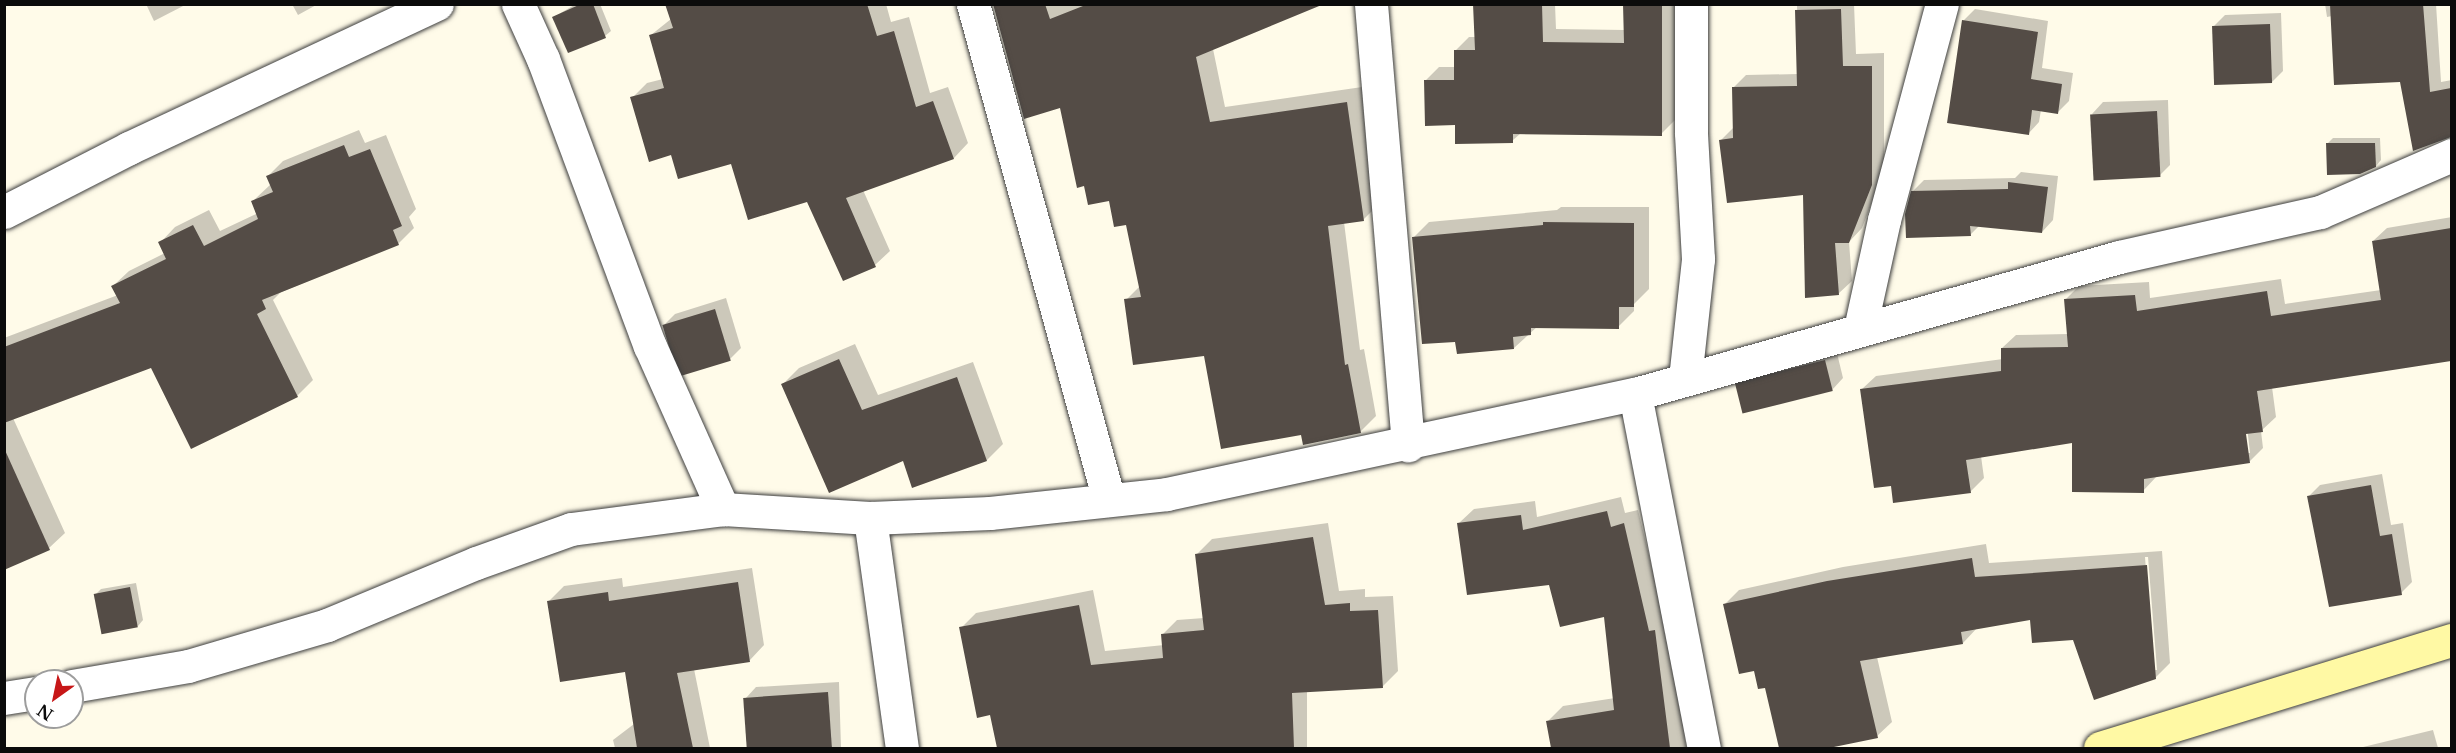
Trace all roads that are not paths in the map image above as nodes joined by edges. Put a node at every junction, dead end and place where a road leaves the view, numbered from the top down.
1 (437, 4) edge
2 (518, 4) edge
3 (973, 4) edge
4 (1371, 4) edge
5 (1691, 4) edge
6 (1942, 4) edge
7 (2451, 155) edge
8 (4, 212) edge
9 (1860, 329) junction
10 (1685, 379) junction
11 (1635, 394) junction
12 (1408, 445) junction
13 (1109, 500) junction
14 (723, 509) junction
15 (870, 518) junction
16 (2451, 640) edge
17 (84, 684) edge
18 (24, 695) edge
19 (4, 698) edge
20 (2150, 741) edge
21 (902, 748) edge
22 (1704, 748) edge
23 (2100, 748) edge

1 - 8 street
2 - 14 street
3 - 13 street
4 - 12 street
5 - 10 street
6 - 9 street
7 - 9 street
9 - 10 street
10 - 11 street
11 - 12 street
11 - 22 street
12 - 13 street
13 - 15 street
14 - 15 street
14 - 17 street
15 - 21 street
16 - 20 main road
18 - 19 street
20 - 23 main road

